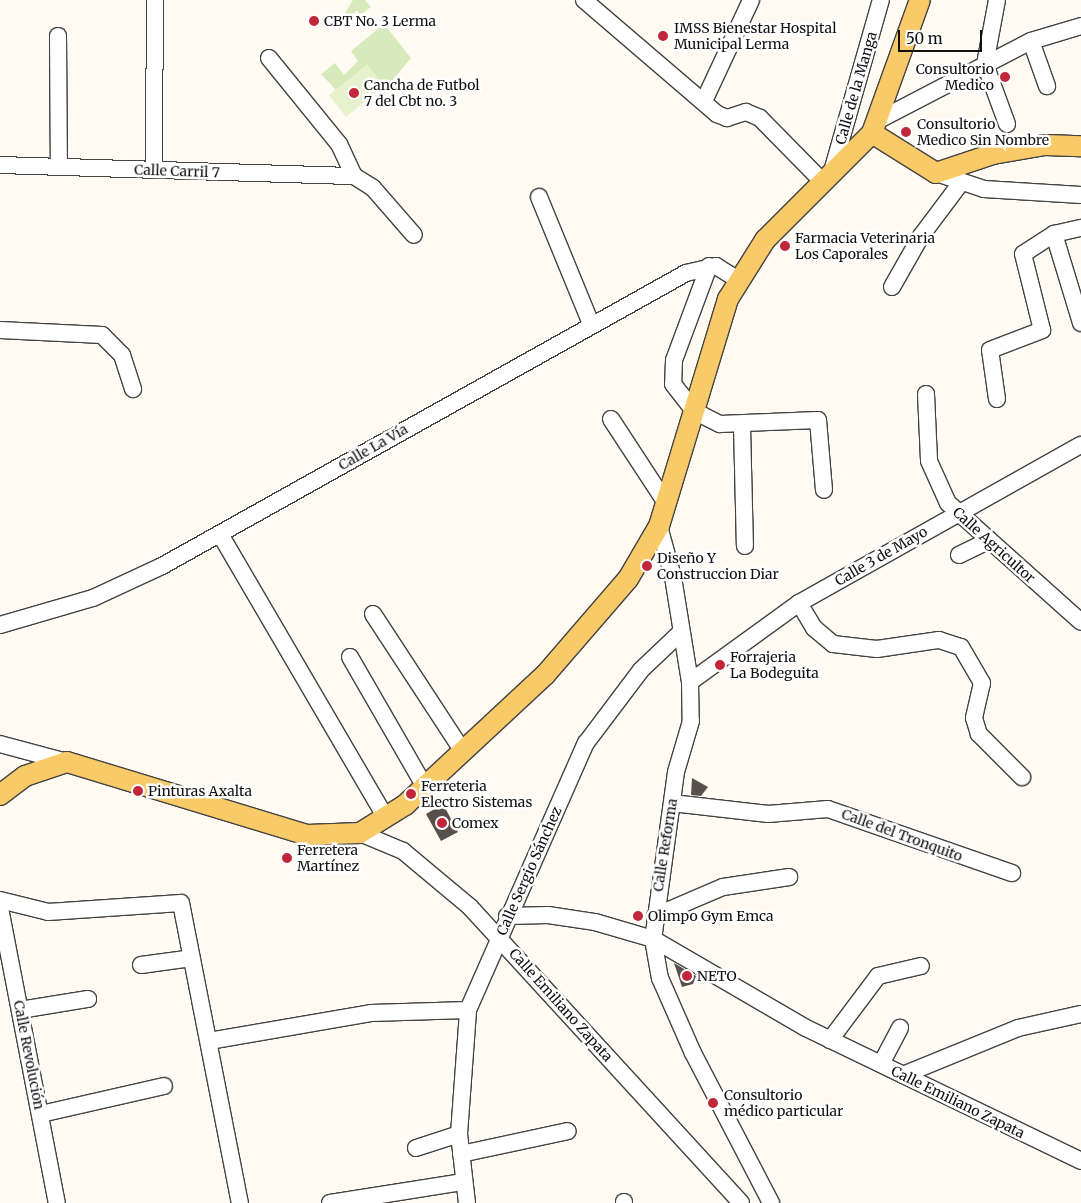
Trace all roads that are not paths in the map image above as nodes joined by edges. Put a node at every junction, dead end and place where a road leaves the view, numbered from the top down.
1 (155, 0) edge
2 (584, 0) edge
3 (751, 0) edge
4 (882, 0) edge
5 (997, 0) edge
6 (917, 4) edge
7 (1081, 26) edge
8 (58, 36) dead end
9 (1030, 41) junction
10 (269, 58) dead end
11 (985, 64) junction
12 (1047, 86) dead end
13 (704, 101) junction
14 (1007, 124) dead end
15 (876, 127) junction
16 (1081, 146) edge
17 (0, 165) edge
18 (59, 168) junction
19 (154, 169) junction
20 (936, 173) junction
21 (354, 176) junction
22 (827, 179) junction
23 (960, 184) junction
24 (1081, 195) edge
25 (539, 197) dead end
26 (1081, 228) edge
27 (1054, 234) junction
28 (414, 235) dead end
29 (709, 266) junction
30 (738, 280) junction
31 (892, 287) dead end
32 (1081, 323) edge
33 (591, 324) junction
34 (0, 330) edge
35 (133, 389) dead end
36 (926, 394) dead end
37 (997, 399) dead end
38 (694, 411) junction
39 (611, 419) dead end
40 (742, 426) junction
41 (1081, 445) edge
42 (824, 490) dead end
43 (666, 503) junction
44 (957, 513) junction
45 (659, 526) junction
46 (220, 534) junction
47 (988, 541) junction
48 (745, 546) dead end
49 (959, 555) dead end
50 (799, 603) junction
51 (374, 614) dead end
52 (1081, 622) edge
53 (0, 625) edge
54 (681, 632) junction
55 (350, 657) dead end
56 (690, 682) junction
57 (0, 744) edge
58 (464, 753) junction
59 (67, 762) junction
60 (1022, 777) dead end
61 (425, 787) junction
62 (0, 795) edge
63 (672, 803) junction
64 (386, 818) junction
65 (360, 833) junction
66 (1012, 873) dead end
67 (789, 877) dead end
68 (0, 900) edge
69 (0, 908) edge
70 (507, 916) junction
71 (655, 916) junction
72 (500, 937) junction
73 (652, 939) junction
74 (192, 958) junction
75 (141, 965) dead end
76 (921, 966) dead end
77 (88, 999) dead end
78 (20, 1010) junction
79 (468, 1010) junction
80 (1081, 1014) edge
81 (900, 1028) dead end
82 (830, 1040) junction
83 (208, 1041) junction
84 (881, 1064) junction
85 (903, 1075) junction
86 (164, 1086) dead end
87 (41, 1114) junction
88 (568, 1131) dead end
89 (458, 1134) junction
90 (416, 1148) dead end
91 (461, 1154) junction
92 (1081, 1161) edge
93 (463, 1182) junction
94 (57, 1203) edge
95 (240, 1203) edge
96 (330, 1203) edge
97 (467, 1203) edge
98 (742, 1203) edge
99 (771, 1203) edge

1 - 19 street
2 - 13 street
3 - 13 street
4 - 22 street, Calle de la Manga
5 - 11 street
6 - 15 main road
7 - 9 street
8 - 18 street
9 - 11 street
9 - 12 street
10 - 21 street
11 - 14 street
11 - 15 street
13 - 22 street
15 - 20 main road
15 - 22 main road
16 - 20 main road
17 - 18 street, Calle Carril 7
18 - 19 street, Calle Carril 7
19 - 21 street, Calle Carril 7
20 - 23 street
21 - 28 street
22 - 30 main road
23 - 24 street
23 - 31 street
25 - 33 street
26 - 27 street
27 - 32 street
27 - 37 street
29 - 30 street
29 - 33 street, Calle La Vía
29 - 38 street
30 - 38 main road
33 - 46 street, Calle La Vía
34 - 35 street
36 - 44 street, Calle Agricultor
38 - 40 street
38 - 43 main road
39 - 43 street
40 - 42 street
40 - 48 street
41 - 44 street, Calle 3 de Mayo
43 - 45 main road
44 - 47 street, Calle Agricultor
44 - 50 street, Calle 3 de Mayo
45 - 54 street, Calle Reforma
45 - 58 main road
46 - 53 street, Calle La Vía
46 - 64 street
47 - 49 street
47 - 52 street, Calle Agricultor
50 - 56 street, Calle 3 de Mayo
50 - 60 street
51 - 58 street
54 - 56 street, Calle Reforma
54 - 70 street, Calle Sergio Sánchez
55 - 61 street
56 - 63 street, Calle Reforma
57 - 59 street
58 - 61 main road
59 - 62 main road
59 - 65 main road
61 - 64 main road
63 - 66 street, Calle del Tronquito
63 - 71 street, Calle Reforma
64 - 65 main road
65 - 72 street, Calle Emiliano Zapata
67 - 71 street
68 - 74 street
69 - 78 street, Calle Revolución
70 - 72 street, Calle Sergio Sánchez
70 - 73 street, Calle Emiliano Zapata
71 - 73 street, Calle Reforma
72 - 79 street, Calle Sergio Sánchez
72 - 98 street, Calle Emiliano Zapata
73 - 82 street, Calle Emiliano Zapata
73 - 99 street, Calle Reforma
74 - 75 street
74 - 83 street
76 - 82 street
77 - 78 street
78 - 87 street, Calle Revolución
79 - 83 street
79 - 89 street, Calle Sergio Sánchez
80 - 85 street
81 - 84 street
82 - 84 street, Calle Emiliano Zapata
83 - 95 street
84 - 85 street, Calle Emiliano Zapata
85 - 92 street, Calle Emiliano Zapata
86 - 87 street
87 - 94 street, Calle Revolución
88 - 91 street
89 - 90 street
89 - 91 street, Calle Sergio Sánchez
91 - 93 street, Calle Sergio Sánchez
93 - 96 street
93 - 97 street, Calle Sergio Sánchez

